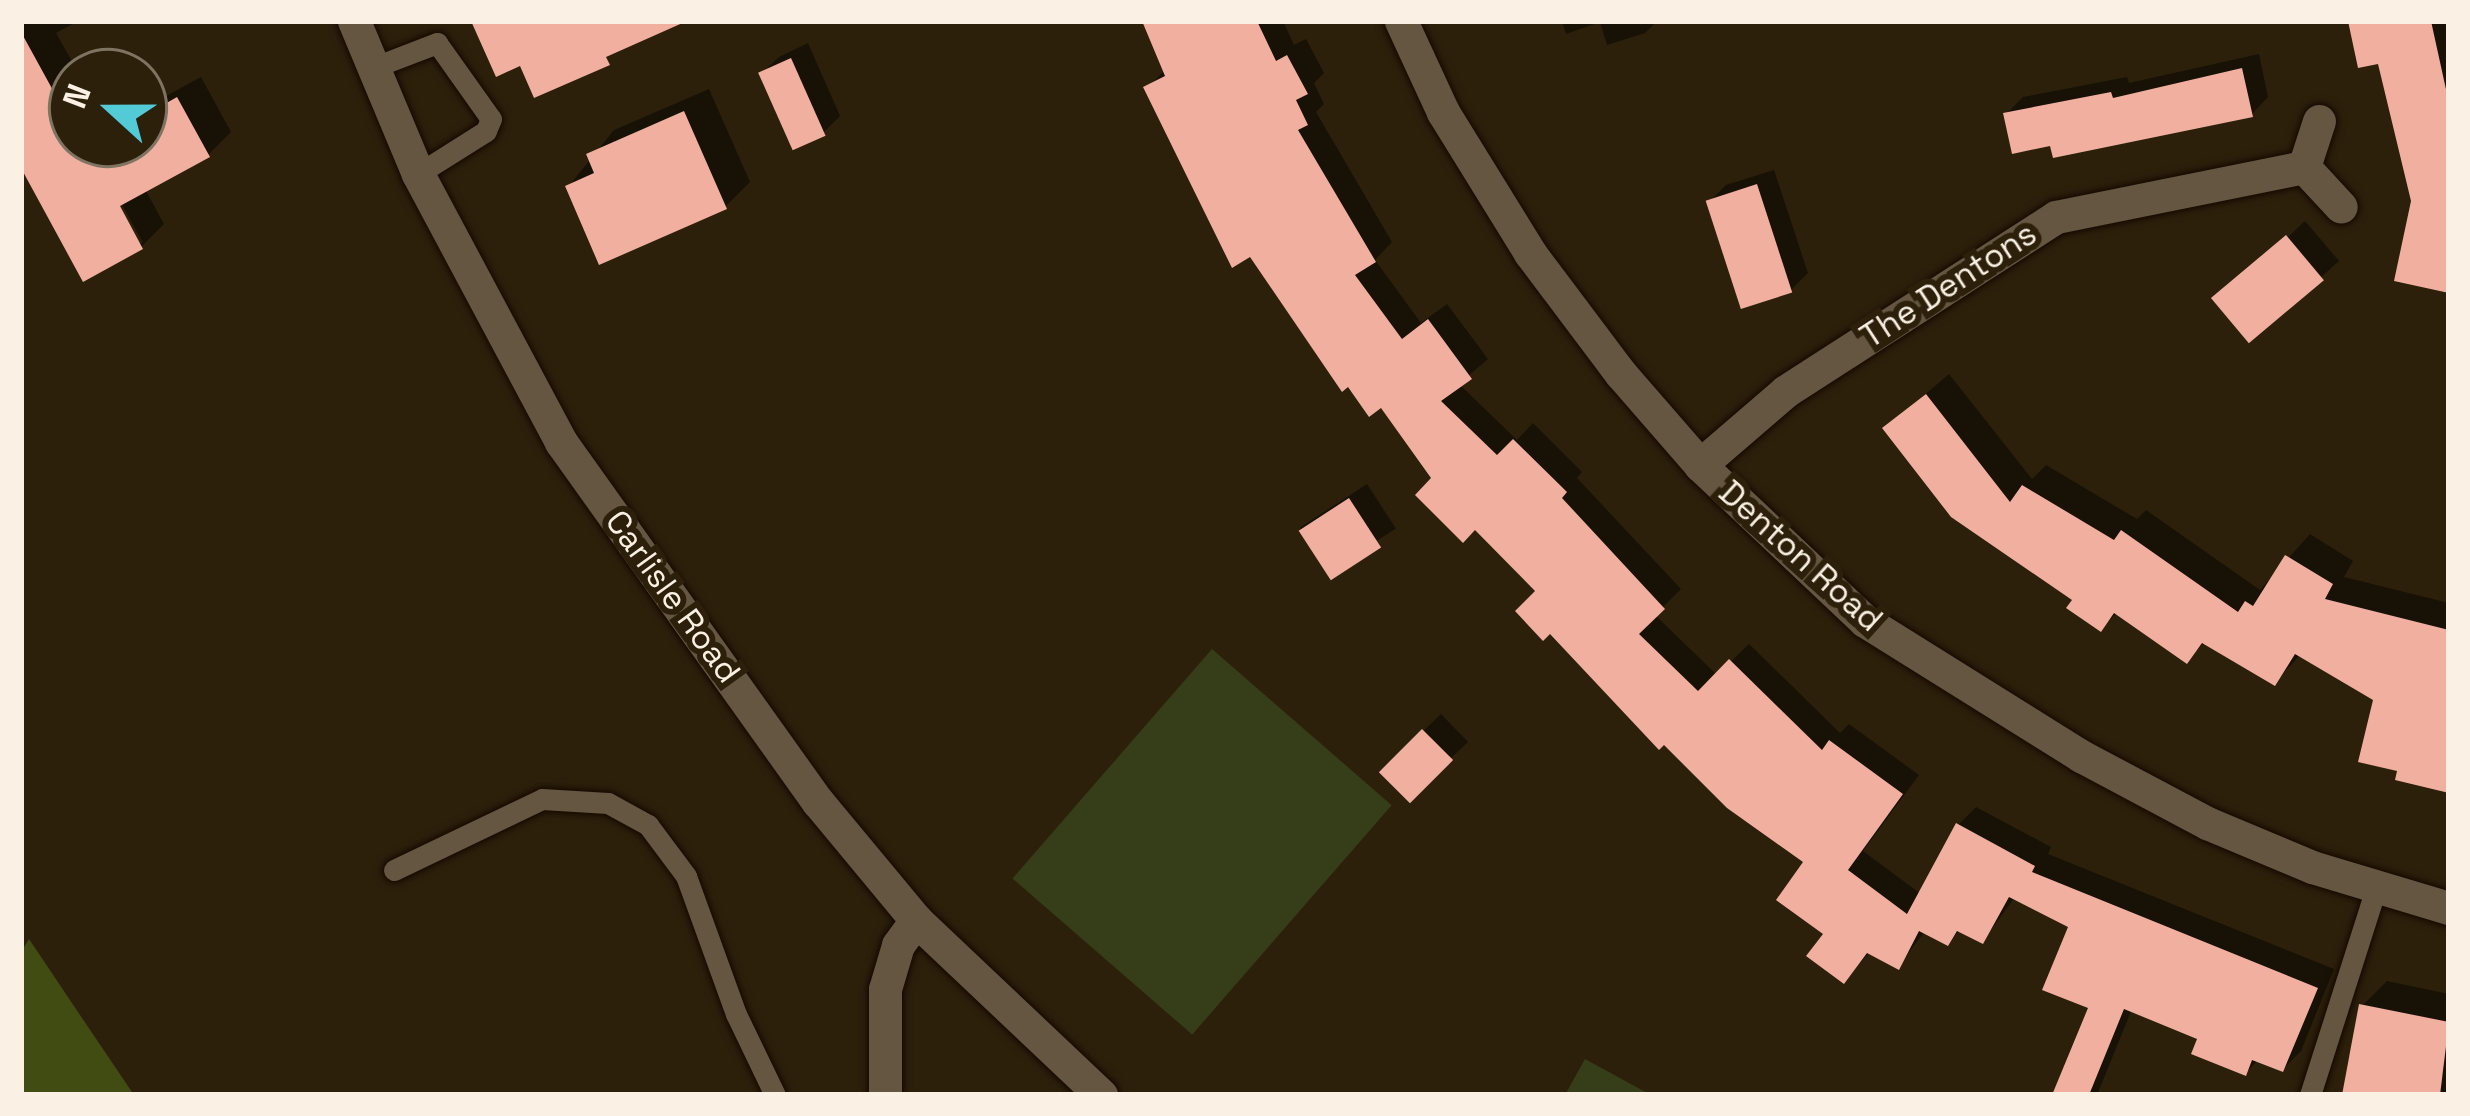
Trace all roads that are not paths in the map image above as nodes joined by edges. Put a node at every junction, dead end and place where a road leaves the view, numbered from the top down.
1 (354, 21) edge
2 (1401, 21) edge
3 (373, 68) junction
4 (2319, 122) dead end
5 (2304, 166) junction
6 (418, 174) junction
7 (2341, 208) dead end
8 (1700, 466) junction
9 (394, 870) dead end
10 (2376, 888) junction
11 (2449, 908) edge
12 (916, 920) junction
13 (775, 1095) edge
14 (885, 1095) edge
15 (1101, 1095) edge
16 (2310, 1095) edge

1 - 3 street, Carlisle Road
2 - 8 street, Denton Road
3 - 6 street, Carlisle Road
3 - 6 lane
4 - 5 street
5 - 7 street
5 - 8 street, The Dentons
6 - 12 street, Carlisle Road
8 - 10 street, Denton Road
9 - 13 lane
10 - 11 street, Denton Road
10 - 16 lane
12 - 14 street
12 - 15 street, Carlisle Road

